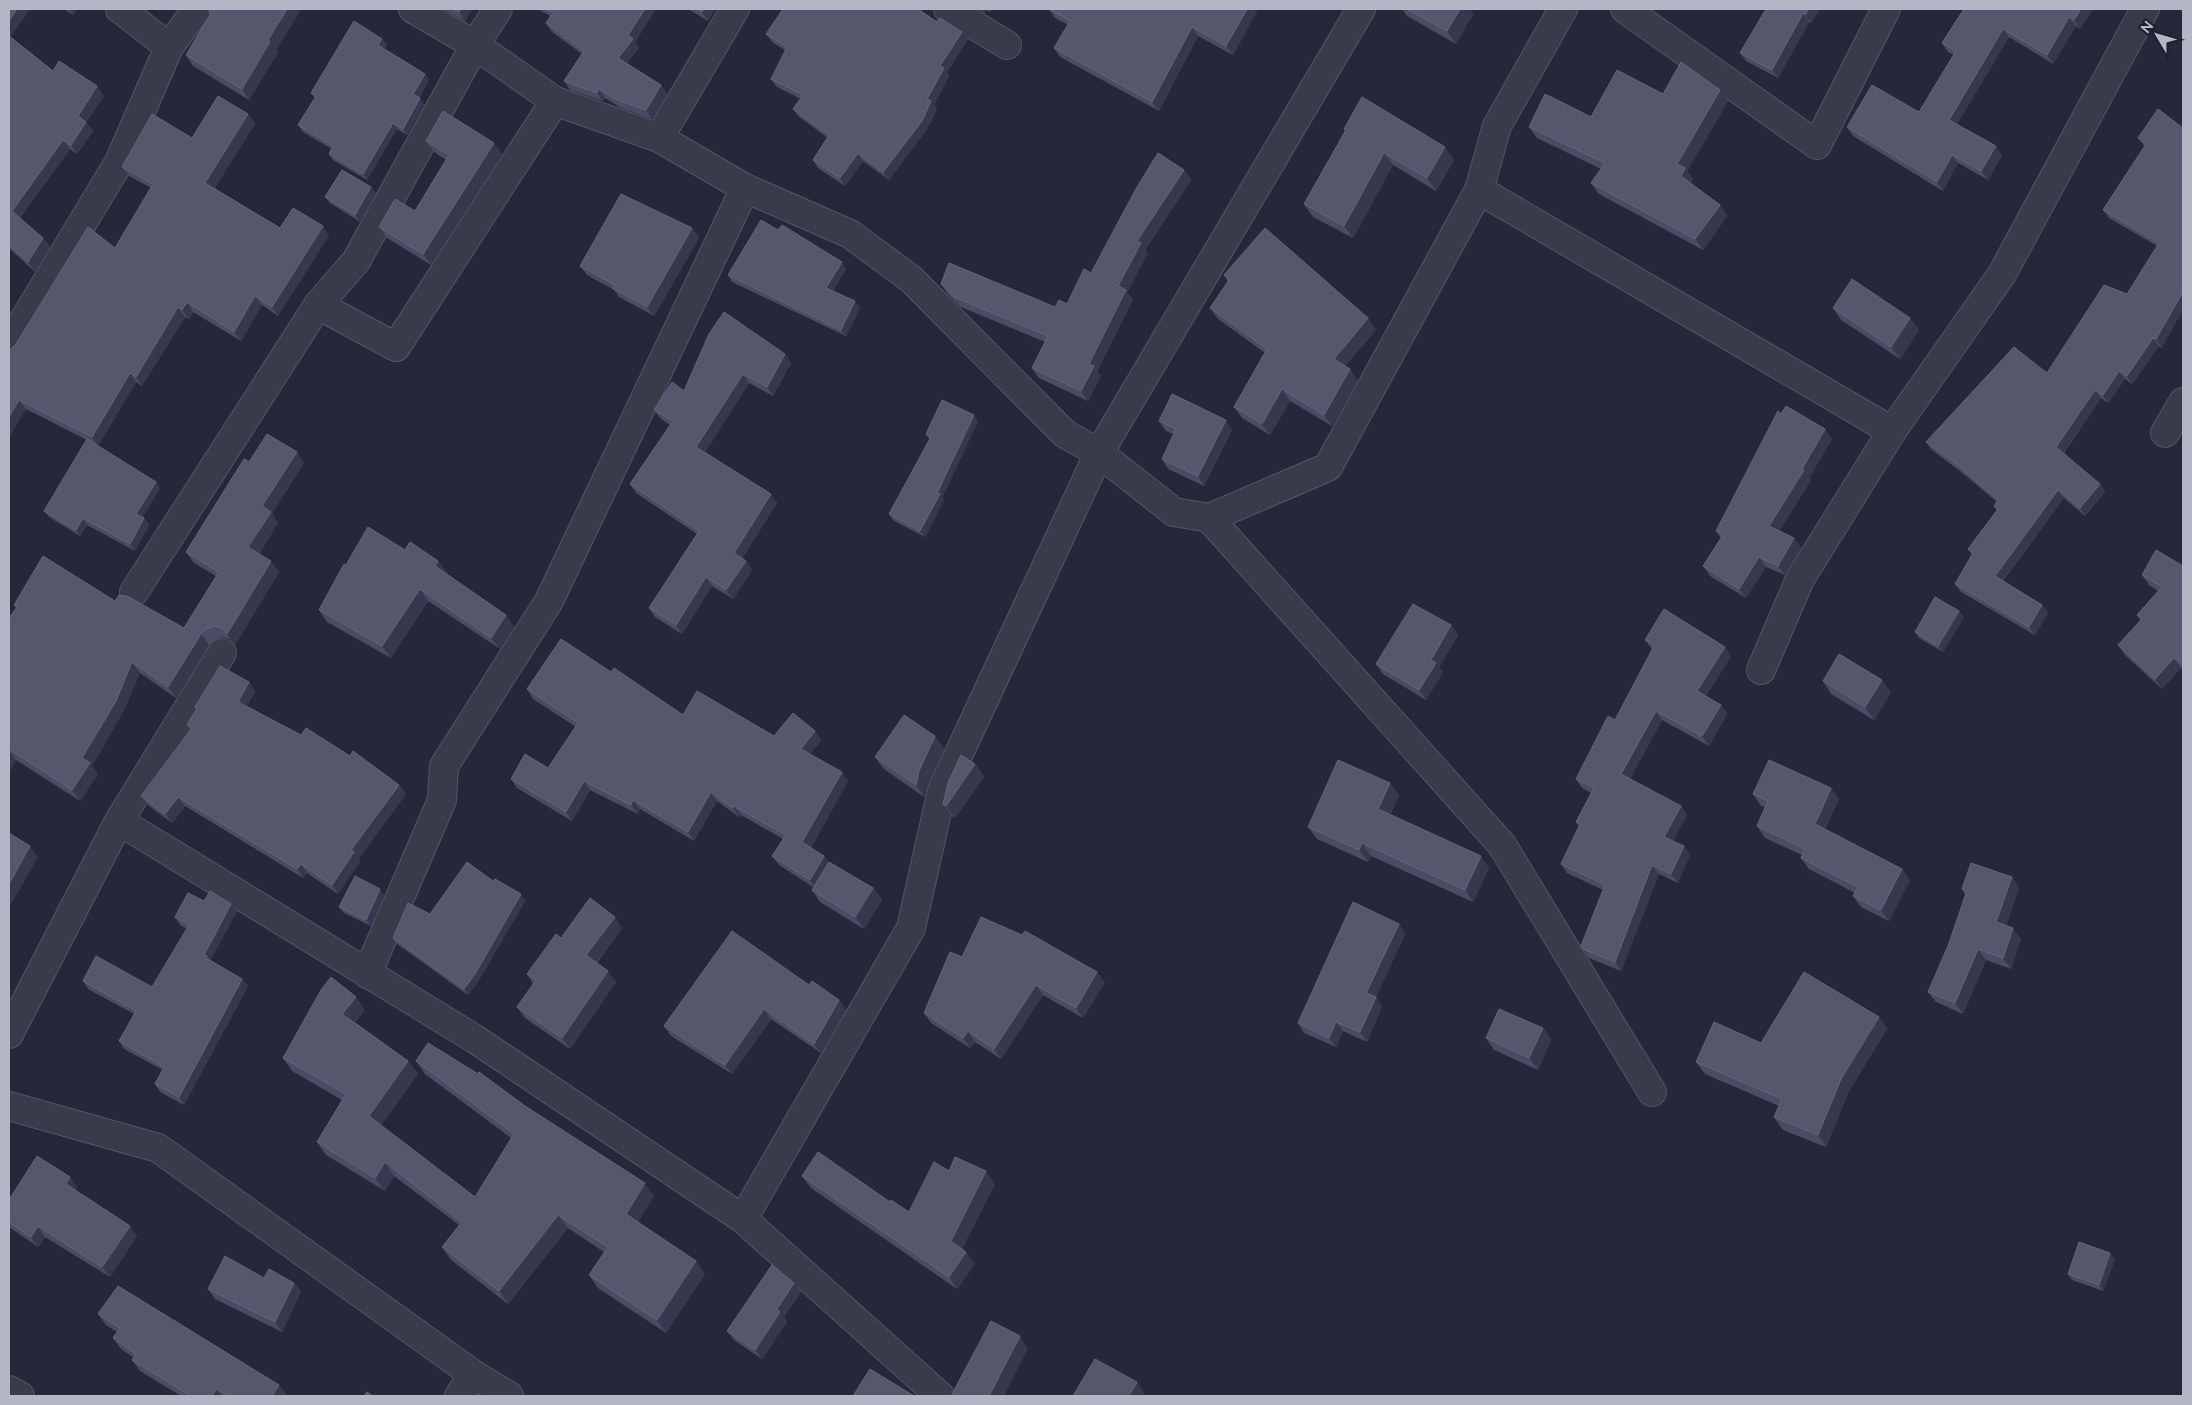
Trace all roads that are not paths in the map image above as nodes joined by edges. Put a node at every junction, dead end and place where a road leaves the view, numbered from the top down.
1 (120, 9) edge
2 (197, 9) edge
3 (413, 9) edge
4 (498, 9) edge
5 (735, 9) edge
6 (948, 9) edge
7 (1362, 9) edge
8 (1563, 9) edge
9 (1625, 9) edge
10 (1886, 9) edge
11 (2145, 9) edge
12 (475, 45) junction
13 (1007, 45) dead end
14 (169, 47) junction
15 (555, 101) junction
16 (659, 138) junction
17 (745, 188) junction
18 (1479, 190) junction
19 (318, 305) junction
20 (9, 345) edge
21 (2183, 402) edge
22 (1892, 431) junction
23 (2165, 433) dead end
24 (1099, 453) junction
25 (1209, 518) junction
26 (134, 592) dead end
27 (222, 653) dead end
28 (1761, 670) dead end
29 (119, 821) junction
30 (367, 974) junction
31 (9, 1034) edge
32 (1652, 1092) dead end
33 (9, 1106) edge
34 (743, 1219) junction
35 (466, 1385) edge
36 (9, 1390) edge
37 (20, 1396) edge
38 (509, 1396) edge
39 (940, 1396) edge

1 - 14 street
2 - 14 street
3 - 12 street
4 - 12 street
5 - 16 street
6 - 13 street
7 - 24 street
8 - 18 street
9 - 10 street
11 - 22 street
12 - 15 street
12 - 19 street
14 - 20 street
15 - 16 street
15 - 19 street
16 - 17 street
17 - 24 street
17 - 30 street
18 - 22 street
18 - 25 street
19 - 26 street
21 - 23 street
22 - 28 street
24 - 25 street
24 - 34 street
25 - 32 street
27 - 29 street
29 - 30 street
29 - 31 street
30 - 34 street
33 - 35 street
34 - 39 street
35 - 38 street
36 - 37 street

